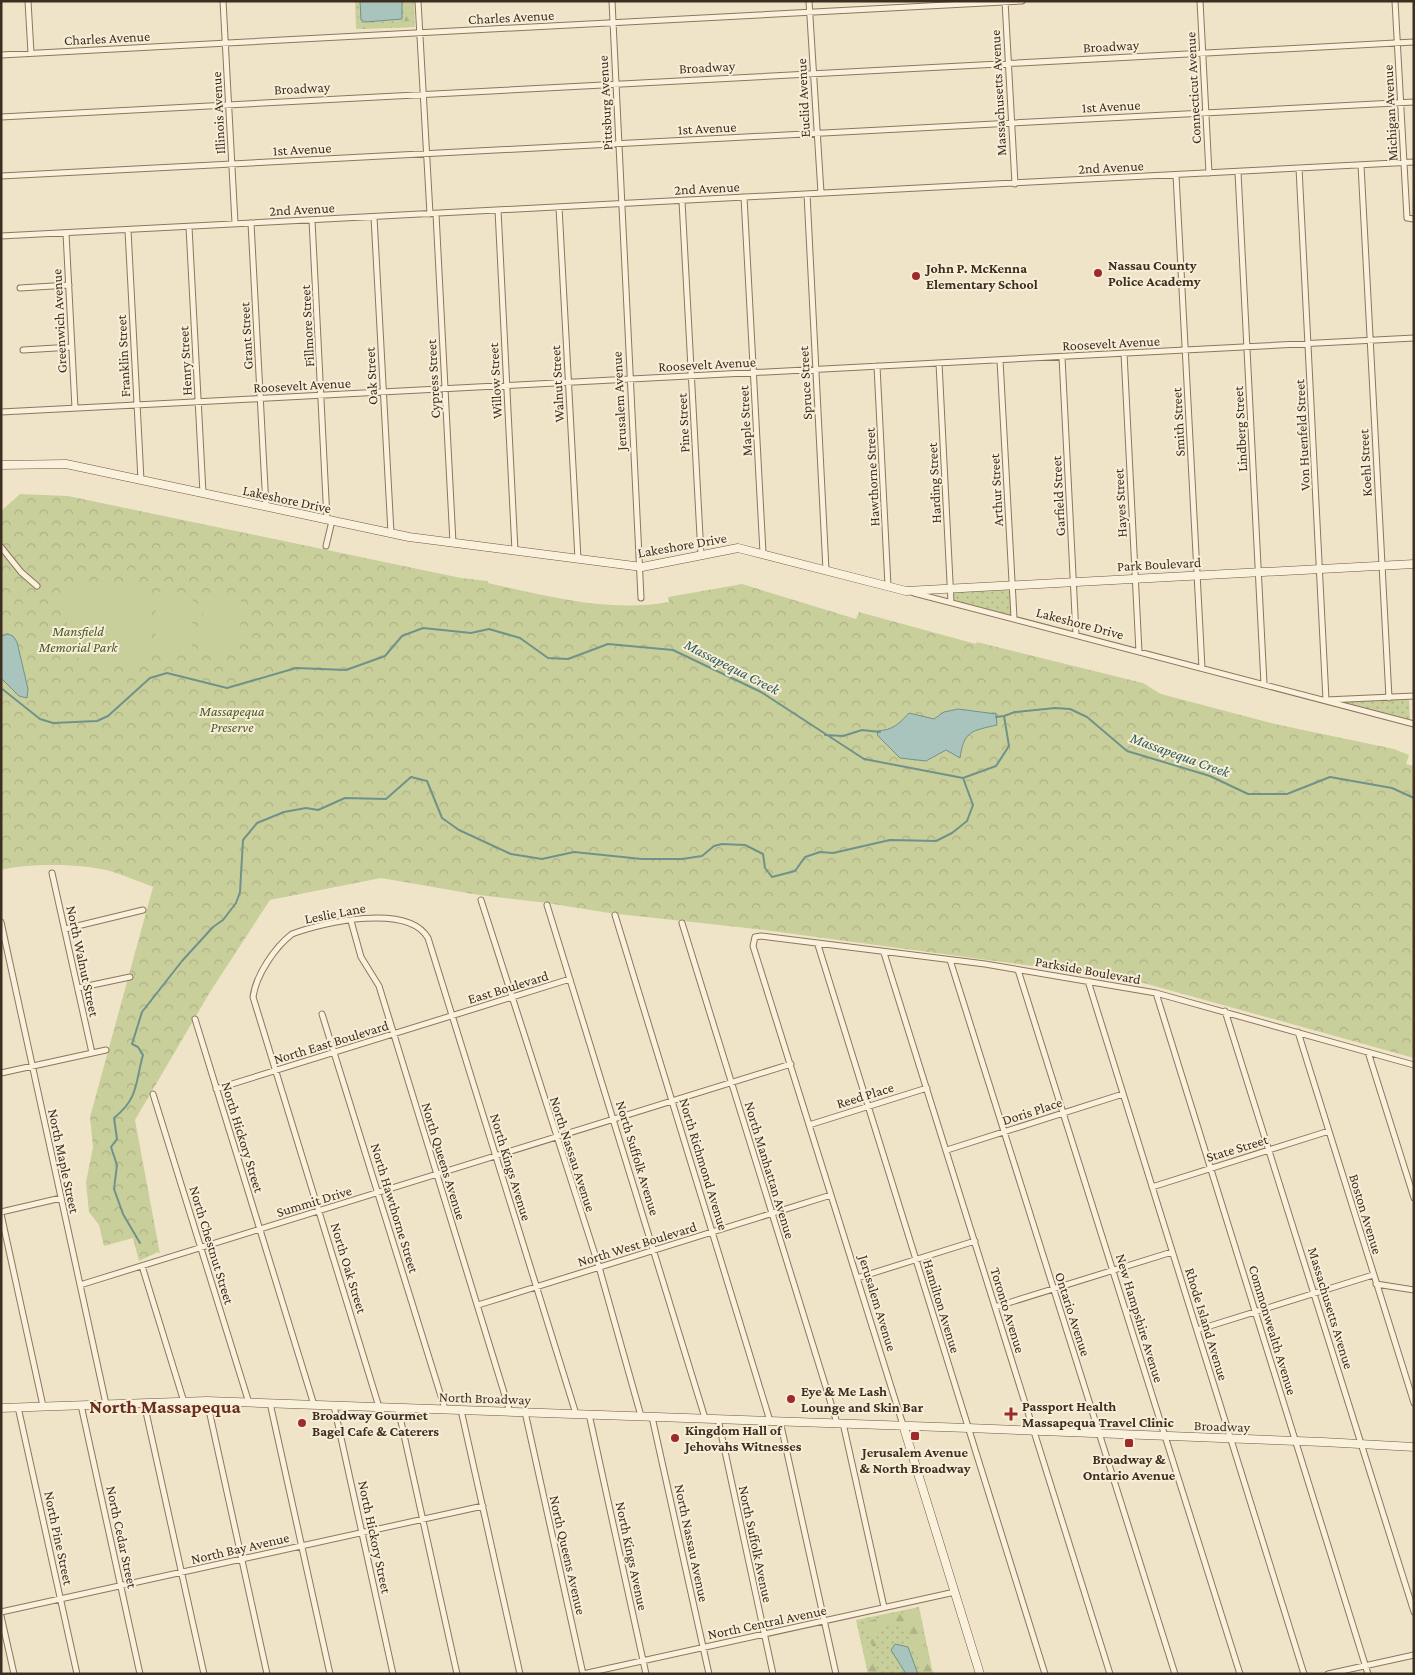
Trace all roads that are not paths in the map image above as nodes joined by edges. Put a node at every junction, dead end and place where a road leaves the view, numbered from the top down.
1 (28, 1) edge
2 (223, 1) edge
3 (418, 1) edge
4 (612, 1) edge
5 (809, 1) edge
6 (1022, 1) edge
7 (1200, 1) edge
8 (1395, 1) edge
9 (1005, 2) edge
10 (810, 12) junction
11 (612, 23) junction
12 (420, 33) junction
13 (1414, 42) edge
14 (225, 43) junction
15 (1398, 43) junction
16 (31, 53) junction
17 (1203, 54) junction
18 (1, 55) edge
19 (1008, 64) junction
20 (813, 74) junction
21 (616, 84) junction
22 (423, 95) junction
23 (1401, 102) junction
24 (1414, 102) edge
25 (228, 105) junction
26 (1206, 113) junction
27 (1, 117) edge
28 (1011, 123) junction
29 (816, 133) junction
30 (618, 143) junction
31 (426, 154) junction
32 (1404, 162) junction
33 (1414, 162) edge
34 (232, 164) junction
35 (1361, 165) junction
36 (1299, 168) junction
37 (1238, 172) junction
38 (1209, 173) junction
39 (1176, 175) junction
40 (1, 176) edge
41 (1015, 184) junction
42 (821, 193) junction
43 (807, 194) junction
44 (744, 198) junction
45 (682, 201) junction
46 (621, 204) junction
47 (559, 207) junction
48 (498, 210) junction
49 (433, 214) junction
50 (374, 217) junction
51 (1414, 219) edge
52 (312, 220) junction
53 (235, 223) junction
54 (251, 223) junction
55 (189, 227) junction
56 (128, 230) junction
57 (66, 233) junction
58 (1, 236) edge
59 (69, 285) junction
60 (20, 288) dead end
61 (1414, 338) edge
62 (1370, 341) junction
63 (1308, 344) junction
64 (72, 347) junction
65 (1247, 347) junction
66 (22, 350) dead end
67 (1185, 350) junction
68 (1124, 354) junction
69 (1062, 357) junction
70 (1000, 360) junction
71 (939, 363) junction
72 (877, 366) junction
73 (816, 370) junction
74 (753, 373) junction
75 (692, 376) junction
76 (630, 379) junction
77 (568, 382) junction
78 (507, 385) junction
79 (445, 389) junction
80 (384, 392) junction
81 (322, 395) junction
82 (260, 398) junction
83 (198, 401) junction
84 (137, 405) junction
85 (75, 408) junction
86 (1, 412) edge
87 (1, 465) edge
88 (141, 480) junction
89 (203, 493) junction
90 (266, 506) junction
91 (330, 520) junction
92 (391, 533) junction
93 (453, 543) junction
94 (326, 546) dead end
95 (1, 547) edge
96 (515, 551) junction
97 (763, 553) junction
98 (701, 555) junction
99 (578, 559) junction
100 (1414, 564) edge
101 (1382, 565) junction
102 (639, 567) junction
103 (1320, 568) junction
104 (826, 570) junction
105 (1258, 572) junction
106 (1197, 575) junction
107 (1135, 578) junction
108 (1074, 581) junction
109 (1012, 585) junction
110 (37, 586) dead end
111 (888, 586) junction
112 (950, 588) junction
113 (906, 591) junction
114 (641, 598) dead end
115 (951, 602) junction
116 (1014, 618) junction
117 (1076, 635) junction
118 (1139, 652) junction
119 (1202, 668) junction
120 (1264, 684) junction
121 (1414, 696) edge
122 (1389, 698) junction
123 (1326, 700) junction
124 (1414, 724) edge
125 (52, 873) dead end
126 (481, 900) dead end
127 (547, 905) dead end
128 (144, 910) dead end
129 (615, 915) dead end
130 (351, 921) junction
131 (1, 922) edge
132 (682, 923) dead end
133 (65, 928) junction
134 (421, 928) joint
135 (753, 939) joint
136 (818, 944) junction
137 (884, 953) junction
138 (950, 960) junction
139 (1018, 970) junction
140 (130, 977) dead end
141 (570, 979) junction
142 (1088, 981) junction
143 (78, 988) junction
144 (254, 993) joint
145 (1156, 993) junction
146 (511, 997) junction
147 (1225, 1012) junction
148 (322, 1014) dead end
149 (452, 1016) junction
150 (195, 1019) dead end
151 (1298, 1032) junction
152 (393, 1034) junction
153 (106, 1050) dead end
154 (334, 1052) junction
155 (1368, 1052) junction
156 (92, 1053) junction
157 (791, 1064) junction
158 (1414, 1065) edge
159 (32, 1067) junction
160 (275, 1071) junction
161 (1, 1073) edge
162 (732, 1082) junction
163 (927, 1088) junction
164 (216, 1089) junction
165 (153, 1094) dead end
166 (1123, 1094) junction
167 (673, 1101) junction
168 (868, 1106) junction
169 (1063, 1113) junction
170 (614, 1119) junction
171 (809, 1124) junction
172 (1329, 1131) junction
173 (1004, 1132) junction
174 (555, 1137) junction
175 (947, 1150) junction
176 (1268, 1150) junction
177 (497, 1157) junction
178 (1210, 1168) junction
179 (437, 1174) junction
180 (1152, 1186) junction
181 (378, 1192) junction
182 (831, 1195) junction
183 (61, 1198) junction
184 (1414, 1198) edge
185 (319, 1211) junction
186 (1, 1213) edge
187 (772, 1213) junction
188 (260, 1229) junction
189 (713, 1232) junction
190 (975, 1241) junction
191 (201, 1248) junction
192 (655, 1250) junction
193 (1172, 1252) junction
194 (916, 1260) junction
195 (142, 1266) junction
196 (599, 1267) junction
197 (1113, 1271) junction
198 (1374, 1275) junction
199 (857, 1278) junction
200 (1376, 1284) junction
201 (80, 1286) junction
202 (537, 1287) junction
203 (1054, 1289) junction
204 (1414, 1290) edge
205 (1315, 1293) junction
206 (478, 1305) junction
207 (995, 1306) junction
208 (1255, 1312) junction
209 (1196, 1330) junction
210 (207, 1401) junction
211 (184, 1402) junction
212 (144, 1403) junction
213 (249, 1403) junction
214 (270, 1403) junction
215 (1414, 1403) edge
216 (106, 1404) junction
217 (81, 1405) junction
218 (314, 1405) junction
219 (43, 1406) junction
220 (334, 1406) junction
221 (18, 1407) junction
222 (379, 1407) junction
223 (1, 1408) edge
224 (398, 1408) junction
225 (445, 1410) junction
226 (462, 1410) junction
227 (510, 1412) junction
228 (525, 1412) junction
229 (576, 1414) junction
230 (589, 1414) junction
231 (641, 1416) junction
232 (652, 1417) junction
233 (705, 1418) junction
234 (718, 1419) junction
235 (770, 1421) junction
236 (780, 1421) junction
237 (840, 1423) junction
238 (903, 1425) junction
239 (968, 1428) junction
240 (1032, 1431) junction
241 (1099, 1433) junction
242 (1165, 1436) junction
243 (1231, 1439) junction
244 (1294, 1441) junction
245 (1361, 1444) junction
246 (1414, 1447) edge
247 (483, 1506) junction
248 (422, 1519) junction
249 (362, 1533) junction
250 (302, 1546) junction
251 (242, 1559) junction
252 (182, 1573) junction
253 (121, 1586) junction
254 (955, 1592) junction
255 (61, 1599) junction
256 (884, 1607) junction
257 (1, 1612) edge
258 (1414, 1612) edge
259 (1, 1616) edge
260 (824, 1621) junction
261 (764, 1634) junction
262 (703, 1647) junction
263 (1414, 1655) edge
264 (643, 1660) junction
265 (1366, 1666) junction
266 (14, 1674) edge
267 (77, 1674) edge
268 (140, 1674) edge
269 (204, 1674) edge
270 (267, 1674) edge
271 (330, 1674) edge
272 (393, 1674) edge
273 (456, 1674) edge
274 (520, 1674) edge
275 (583, 1674) edge
276 (646, 1674) edge
277 (709, 1674) edge
278 (773, 1674) edge
279 (836, 1674) edge
280 (980, 1674) edge
281 (1045, 1674) edge
282 (1110, 1674) edge
283 (1175, 1674) edge
284 (1240, 1674) edge
285 (1304, 1674) edge
286 (1328, 1674) edge
287 (1368, 1674) edge

1 - 16 street
2 - 14 street, Illinois Avenue
3 - 12 street, Cypress Street
4 - 11 street, Pittsburg Avenue
5 - 10 street, Euclid Avenue
6 - 9 street, Charles Avenue
7 - 17 street, Connecticut Avenue
8 - 15 street, Michigan Avenue
9 - 10 street, Charles Avenue
9 - 19 street, Massachusetts Avenue
10 - 11 street, Charles Avenue
10 - 20 street, Euclid Avenue
11 - 12 street, Charles Avenue
11 - 21 street, Pittsburg Avenue
12 - 14 street, Charles Avenue
12 - 22 street, Cypress Street
13 - 15 street, Broadway
14 - 16 street, Charles Avenue
14 - 25 street, Illinois Avenue
15 - 17 street, Broadway
15 - 23 street, Michigan Avenue
16 - 18 street, Charles Avenue
17 - 19 street, Broadway
17 - 26 street, Connecticut Avenue
19 - 20 street, Broadway
19 - 28 street, Massachusetts Avenue
20 - 21 street, Broadway
20 - 29 street, Euclid Avenue
21 - 22 street, Broadway
21 - 30 street, Pittsburg Avenue
22 - 25 street, Broadway
22 - 31 street, Cypress Street
23 - 24 street, 1st Avenue
23 - 26 street, 1st Avenue
23 - 32 street, Michigan Avenue
25 - 27 street, Broadway
25 - 34 street, Illinois Avenue
26 - 28 street, 1st Avenue
26 - 38 street, Connecticut Avenue
28 - 29 street, 1st Avenue
28 - 41 street, Massachusetts Avenue
29 - 30 street, 1st Avenue
29 - 42 street, Euclid Avenue
30 - 31 street, 1st Avenue
30 - 46 street, Pittsburg Avenue
31 - 34 street, 1st Avenue
31 - 49 street, Cypress Street
32 - 33 street, 2nd Avenue
32 - 35 street, 2nd Avenue
32 - 51 street, Michigan Avenue
34 - 40 street, 1st Avenue
34 - 53 street, Illinois Avenue
35 - 36 street, 2nd Avenue
35 - 62 street, Koehl Street
36 - 37 street, 2nd Avenue
36 - 63 street, Von Huenfeld Street
37 - 38 street, 2nd Avenue
37 - 65 street, Lindberg Street
38 - 39 street, 2nd Avenue
39 - 41 street, 2nd Avenue
39 - 67 street, Smith Street
41 - 42 street, 2nd Avenue
42 - 43 street, 2nd Avenue
43 - 44 street, 2nd Avenue
43 - 73 street, Spruce Street
44 - 45 street, 2nd Avenue
44 - 74 street, Maple Street
45 - 46 street, 2nd Avenue
45 - 75 street, Pine Street
46 - 47 street, 2nd Avenue
46 - 76 street, Jerusalem Avenue
47 - 48 street, 2nd Avenue
47 - 77 street, Walnut Street
48 - 49 street, 2nd Avenue
48 - 78 street, Willow Street
49 - 50 street, 2nd Avenue
49 - 79 street, Cypress Street
50 - 52 street, 2nd Avenue
50 - 80 street, Oak Street
52 - 54 street, 2nd Avenue
52 - 81 street, Fillmore Street
53 - 54 street, 2nd Avenue
53 - 55 street, 2nd Avenue
54 - 82 street, Grant Street
55 - 56 street, 2nd Avenue
55 - 83 street, Henry Street
56 - 57 street, 2nd Avenue
56 - 84 street, Franklin Street
57 - 58 street, 2nd Avenue
57 - 59 street, Greenwich Avenue
59 - 60 street
59 - 64 street, Greenwich Avenue
61 - 62 street, Roosevelt Avenue
62 - 63 street, Roosevelt Avenue
62 - 101 street, Koehl Street
63 - 65 street, Roosevelt Avenue
63 - 103 street, Von Huenfeld Street
64 - 66 street
64 - 85 street, Greenwich Avenue
65 - 67 street, Roosevelt Avenue
65 - 105 street, Lindberg Street
67 - 68 street, Roosevelt Avenue
67 - 106 street, Smith Street
68 - 69 street, Roosevelt Avenue
68 - 107 street, Hayes Street
69 - 70 street, Roosevelt Avenue
69 - 108 street, Garfield Street
70 - 71 street, Roosevelt Avenue
70 - 109 street, Arthur Street
71 - 72 street, Roosevelt Avenue
71 - 112 street, Harding Street
72 - 73 street, Roosevelt Avenue
72 - 111 street, Hawthorne Street
73 - 74 street, Roosevelt Avenue
73 - 104 street, Spruce Street
74 - 75 street, Roosevelt Avenue
74 - 97 street, Maple Street
75 - 76 street, Roosevelt Avenue
75 - 98 street, Pine Street
76 - 77 street, Roosevelt Avenue
76 - 102 street, Jerusalem Avenue
77 - 78 street, Roosevelt Avenue
77 - 99 street, Walnut Street
78 - 79 street, Roosevelt Avenue
78 - 96 street, Willow Street
79 - 80 street, Roosevelt Avenue
79 - 93 street, Cypress Street
80 - 81 street, Roosevelt Avenue
80 - 92 street, Oak Street
81 - 82 street, Roosevelt Avenue
81 - 91 street, Fillmore Street
82 - 83 street, Roosevelt Avenue
82 - 90 street, Grant Street
83 - 84 street, Roosevelt Avenue
83 - 89 street, Henry Street
84 - 85 street, Roosevelt Avenue
84 - 88 street, Franklin Street
85 - 86 street, Roosevelt Avenue
87 - 88 main road, Lakeshore Drive
88 - 89 main road, Lakeshore Drive
89 - 90 main road, Lakeshore Drive
90 - 91 main road, Lakeshore Drive
91 - 92 main road, Lakeshore Drive
91 - 94 street, Fillmore Street
92 - 93 main road, Lakeshore Drive
93 - 96 main road, Lakeshore Drive
95 - 110 street
96 - 99 main road, Lakeshore Drive
97 - 98 main road, Lakeshore Drive
97 - 104 main road, Lakeshore Drive
98 - 102 main road, Lakeshore Drive
99 - 102 main road, Lakeshore Drive
100 - 101 main road, Park Boulevard
101 - 103 main road, Park Boulevard
101 - 122 street, Koehl Street
102 - 114 street, Jerusalem Avenue
103 - 105 main road, Park Boulevard
103 - 123 street, Von Huenfeld Street
104 - 111 main road, Lakeshore Drive
105 - 106 main road, Park Boulevard
105 - 120 street, Lindberg Street
106 - 107 main road, Park Boulevard
106 - 119 street, Smith Street
107 - 108 main road, Park Boulevard
107 - 118 street, Hayes Street
108 - 109 main road, Park Boulevard
108 - 117 street, Garfield Street
109 - 112 main road, Park Boulevard
109 - 116 street, Arthur Street
111 - 113 main road, Lakeshore Drive
112 - 113 main road, Park Boulevard
112 - 115 street, Harding Street
113 - 115 street, Lakeshore Drive
115 - 116 street, Lakeshore Drive
116 - 117 street, Lakeshore Drive
117 - 118 street, Lakeshore Drive
118 - 119 street, Lakeshore Drive
119 - 120 street, Lakeshore Drive
120 - 123 street, Lakeshore Drive
121 - 122 street
122 - 123 street
123 - 124 street, Lakeshore Drive
125 - 133 street, North Walnut Street
126 - 146 street, North Nassau Avenue
127 - 141 street, North Suffolk Avenue
128 - 133 street
129 - 167 street, North Richmond Avenue
130 - 134 street, Leslie Lane
130 - 144 street, Leslie Lane
130 - 152 street, North Queens Avenue
131 - 159 street, North Maple Street
132 - 162 street, North Manhattan Avenue
133 - 143 street, North Walnut Street
134 - 149 street, North Kings Avenue
135 - 136 street, Parkside Boulevard
135 - 157 street, Jerusalem Avenue
136 - 137 street, Parkside Boulevard
136 - 168 street, Hamilton Avenue
137 - 138 street, Parkside Boulevard
137 - 163 street, Toronto Avenue
138 - 139 street, Parkside Boulevard
138 - 173 street, Ontario Avenue
139 - 142 street, Parkside Boulevard
139 - 169 street, New Hampshire Avenue
140 - 143 street
141 - 146 street, East Boulevard
141 - 170 street, North Suffolk Avenue
142 - 145 street, Parkside Boulevard
142 - 166 street, Rhode Island Avenue
143 - 156 street, North Walnut Street
144 - 160 street, North Oak Street
145 - 147 street, Parkside Boulevard
145 - 178 street, Commonwealth Avenue
146 - 149 street, East Boulevard
146 - 174 street, North Nassau Avenue
147 - 151 street, Parkside Boulevard
147 - 176 street, Massachusetts Avenue
148 - 154 street, North Hawthorne Street
149 - 152 street, North East Boulevard
149 - 177 street, North Kings Avenue
150 - 164 street, North Hickory Street
151 - 155 street, Parkside Boulevard
151 - 172 street, Boston Avenue
152 - 154 street, North East Boulevard
152 - 179 street, North Queens Avenue
153 - 156 street
154 - 160 street, North East Boulevard
154 - 181 street, North Hawthorne Street
155 - 158 street, Parkside Boulevard
155 - 184 street
156 - 159 street
157 - 162 street, Summit Drive
157 - 171 street, Jerusalem Avenue
159 - 161 street
159 - 183 street, North Maple Street
160 - 164 street, North East Boulevard
160 - 185 street, North Oak Street
162 - 167 street, Summit Drive
162 - 187 street, North Manhattan Avenue
163 - 168 street, Reed Place
163 - 175 street, Toronto Avenue
164 - 188 street, North Hickory Street
165 - 191 street, North Chestnut Street
166 - 169 street, Doris Place
166 - 180 street, Rhode Island Avenue
167 - 170 street, Summit Drive
167 - 189 street, North Richmond Avenue
168 - 171 street, Reed Place
168 - 194 street, Hamilton Avenue
169 - 173 street, Doris Place
169 - 197 street, New Hampshire Avenue
170 - 174 street, Summit Drive
170 - 192 street, North Suffolk Avenue
171 - 182 street, Jerusalem Avenue
172 - 176 street, State Street
172 - 198 street, Boston Avenue
173 - 175 street, Doris Place
173 - 203 street, Ontario Avenue
174 - 177 street, Summit Drive
174 - 196 street, North Nassau Avenue
175 - 190 street, Toronto Avenue
176 - 178 street, State Street
176 - 205 street, Massachusetts Avenue
177 - 179 street, Summit Drive
177 - 202 street, North Kings Avenue
178 - 180 street, State Street
178 - 208 street, Commonwealth Avenue
179 - 181 street, Summit Drive
179 - 206 street, North Queens Avenue
180 - 193 street, Rhode Island Avenue
181 - 185 street, Summit Drive
181 - 225 street, North Hawthorne Street
182 - 187 street, North West Boulevard
182 - 199 street, Jerusalem Avenue
183 - 186 street
183 - 201 street, North Maple Street
185 - 188 street, Summit Drive
185 - 222 street, North Oak Street
186 - 219 street
187 - 189 street, North West Boulevard
187 - 237 street, North Manhattan Avenue
188 - 191 street, Summit Drive
188 - 218 street, North Hickory Street
189 - 192 street, North West Boulevard
189 - 235 street, North Richmond Avenue
190 - 194 street
190 - 207 street, Toronto Avenue
191 - 195 street, Summit Drive
191 - 213 street, North Chestnut Street
192 - 196 street, North West Boulevard
192 - 233 street, North Suffolk Avenue
193 - 197 street
193 - 209 street, Rhode Island Avenue
194 - 199 street
194 - 239 street, Hamilton Avenue
195 - 201 street, Summit Drive
195 - 211 street
196 - 202 street, North West Boulevard
196 - 231 street, North Nassau Avenue
197 - 203 street
197 - 242 street, New Hampshire Avenue
198 - 200 street, Boston Avenue
198 - 205 street
199 - 238 street, Jerusalem Avenue
200 - 204 street
200 - 215 street, Boston Avenue
201 - 216 street, North Maple Street
202 - 206 street, North West Boulevard
202 - 229 street, North Kings Avenue
203 - 207 street
203 - 241 street, Ontario Avenue
205 - 208 street
205 - 245 street, Massachusetts Avenue
206 - 227 street, North Queens Avenue
207 - 240 street, Toronto Avenue
208 - 209 street
208 - 244 street, Commonwealth Avenue
209 - 243 street, Rhode Island Avenue
210 - 211 main road, North Broadway
210 - 213 main road, North Broadway
210 - 251 street
211 - 212 main road, North Broadway
212 - 216 main road, North Broadway
212 - 252 street
213 - 214 main road, North Broadway
214 - 218 main road, North Broadway
214 - 250 street
216 - 217 main road, North Broadway
217 - 219 main road, North Broadway
217 - 253 street, North Cedar Street
218 - 220 main road, North Broadway
219 - 221 main road, North Broadway
220 - 222 main road, North Broadway
220 - 249 street, North Hickory Street
221 - 223 main road, North Broadway
221 - 255 street, North Pine Street
222 - 224 main road, North Broadway
224 - 225 main road, North Broadway
224 - 248 street
225 - 226 main road, North Broadway
226 - 227 main road, North Broadway
226 - 247 street
227 - 228 main road, North Broadway
228 - 229 main road, North Broadway
228 - 275 street, North Queens Avenue
229 - 230 main road, North Broadway
230 - 231 main road, North Broadway
230 - 264 street, North Kings Avenue
231 - 232 main road, North Broadway
232 - 233 main road, North Broadway
232 - 262 street, North Nassau Avenue
233 - 234 main road, North Broadway
234 - 235 main road, North Broadway
234 - 261 street, North Suffolk Avenue
235 - 236 main road, North Broadway
236 - 237 main road, North Broadway
236 - 260 street
237 - 238 main road, North Broadway
237 - 256 street, North Manhattan Avenue
238 - 239 main road, North Broadway
238 - 254 main road, Jerusalem Avenue
239 - 240 main road, Broadway
239 - 281 street, Hamilton Avenue
240 - 241 main road, Broadway
240 - 282 street, Toronto Avenue
241 - 242 main road, Broadway
241 - 283 street, Ontario Avenue
242 - 243 main road, Broadway
242 - 284 street, New Hampshire Avenue
243 - 244 main road, Broadway
243 - 285 street, Rhode Island Avenue
244 - 245 main road, Broadway
244 - 265 street, Commonwealth Avenue
245 - 246 main road, Broadway
245 - 258 street, Massachusetts Avenue
247 - 248 street, North Bay Avenue
247 - 274 street
248 - 249 street, North Bay Avenue
248 - 273 street
249 - 250 street, North Bay Avenue
249 - 272 street, North Hickory Street
250 - 251 street, North Bay Avenue
250 - 271 street
251 - 252 street, North Bay Avenue
251 - 270 street
252 - 253 street, North Bay Avenue
252 - 269 street
253 - 255 street, North Bay Avenue
253 - 268 street, North Cedar Street
254 - 256 street, North Central Avenue
254 - 280 main road, Jerusalem Avenue
255 - 257 street, North Bay Avenue
255 - 267 street, North Pine Street
256 - 260 street, North Central Avenue
259 - 266 street
260 - 261 street, North Central Avenue
260 - 279 street
261 - 262 street, North Central Avenue
261 - 278 street, North Suffolk Avenue
262 - 264 street, North Central Avenue
262 - 277 street, North Nassau Avenue
263 - 265 street
264 - 275 street, North Central Avenue
264 - 276 street, North Kings Avenue
265 - 286 street
265 - 287 street, Commonwealth Avenue

